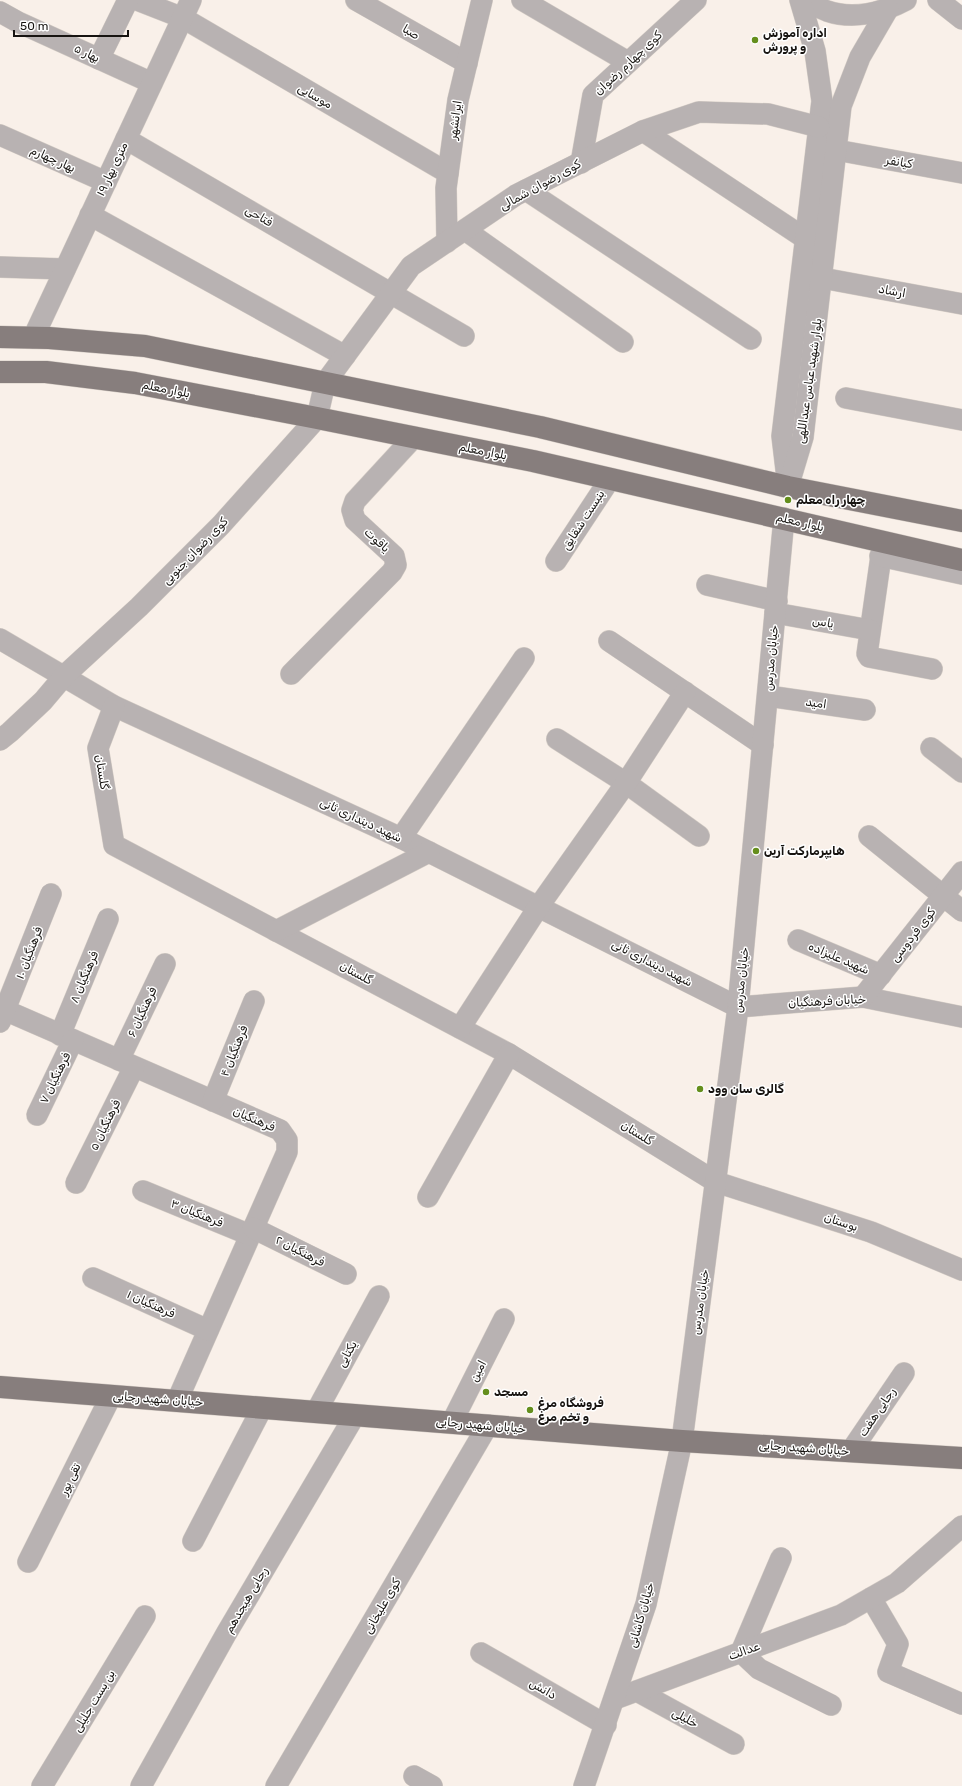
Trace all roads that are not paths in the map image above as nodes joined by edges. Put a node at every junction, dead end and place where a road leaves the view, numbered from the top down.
1 (128, 0) edge
2 (137, 0) edge
3 (356, 0) edge
4 (482, 0) edge
5 (522, 0) edge
6 (696, 0) edge
7 (800, 0) edge
8 (804, 0) edge
9 (938, 0) edge
10 (897, 5) edge
11 (187, 9) edge
12 (0, 12) edge
13 (962, 19) edge
14 (99, 59) junction
15 (628, 62) junction
16 (466, 63) junction
17 (152, 83) junction
18 (819, 127) junction
19 (643, 132) junction
20 (0, 135) edge
21 (126, 140) junction
22 (836, 150) junction
23 (581, 163) junction
24 (448, 173) junction
25 (962, 173) edge
26 (106, 182) junction
27 (526, 190) junction
28 (90, 215) junction
29 (465, 230) junction
30 (806, 239) junction
31 (447, 242) junction
32 (0, 267) edge
33 (65, 269) junction
34 (822, 278) junction
35 (392, 293) junction
36 (962, 304) edge
37 (464, 336) dead end
38 (0, 337) edge
39 (33, 338) junction
40 (751, 339) dead end
41 (623, 342) dead end
42 (345, 356) junction
43 (0, 372) edge
44 (325, 383) junction
45 (846, 398) dead end
46 (317, 418) junction
47 (962, 420) edge
48 (414, 437) junction
49 (610, 479) junction
50 (788, 487) junction
51 (784, 518) junction
52 (962, 521) edge
53 (881, 549) junction
54 (962, 560) edge
55 (556, 561) dead end
56 (962, 574) edge
57 (707, 585) dead end
58 (776, 607) junction
59 (870, 630) junction
60 (0, 639) edge
61 (609, 641) dead end
62 (524, 658) dead end
63 (932, 669) dead end
64 (290, 674) dead end
65 (65, 676) junction
66 (685, 692) junction
67 (768, 696) junction
68 (114, 706) junction
69 (865, 710) dead end
70 (557, 739) dead end
71 (0, 740) edge
72 (763, 745) junction
73 (931, 748) dead end
74 (962, 772) edge
75 (626, 783) junction
76 (699, 836) dead end
77 (869, 836) dead end
78 (401, 838) junction
79 (429, 852) junction
80 (962, 872) edge
81 (51, 894) dead end
82 (943, 896) junction
83 (539, 906) junction
84 (962, 911) edge
85 (108, 919) dead end
86 (276, 931) junction
87 (798, 940) dead end
88 (165, 964) dead end
89 (881, 975) junction
90 (863, 997) junction
91 (254, 1001) dead end
92 (738, 1007) junction
93 (2, 1014) edge
94 (962, 1017) edge
95 (460, 1028) junction
96 (67, 1038) junction
97 (509, 1054) junction
98 (126, 1064) junction
99 (213, 1101) junction
100 (37, 1115) dead end
101 (716, 1182) junction
102 (76, 1184) dead end
103 (143, 1191) dead end
104 (428, 1197) dead end
105 (252, 1231) junction
106 (962, 1270) edge
107 (346, 1274) dead end
108 (93, 1278) dead end
109 (379, 1296) dead end
110 (504, 1319) dead end
111 (208, 1330) junction
112 (904, 1373) dead end
113 (0, 1387) edge
114 (111, 1396) junction
115 (177, 1401) junction
116 (262, 1408) junction
117 (316, 1412) junction
118 (355, 1415) junction
119 (452, 1422) junction
120 (488, 1425) junction
121 (682, 1441) junction
122 (851, 1451) junction
123 (962, 1458) edge
124 (962, 1526) edge
125 (193, 1541) dead end
126 (781, 1558) dead end
127 (28, 1562) dead end
128 (871, 1598) junction
129 (145, 1616) dead end
130 (741, 1652) junction
131 (481, 1653) dead end
132 (637, 1691) junction
133 (615, 1700) junction
134 (962, 1704) edge
135 (831, 1705) dead end
136 (606, 1725) junction
137 (734, 1744) dead end
138 (414, 1776) dead end
139 (42, 1786) edge
140 (141, 1786) edge
141 (276, 1786) edge
142 (432, 1786) edge
143 (584, 1786) edge

1 - 14 street
2 - 11 street, موسایی
3 - 16 street, صبا
4 - 16 street, ایرانشهر
5 - 15 street
6 - 15 street, کوی چهارم رضوان
7 - 18 street, بلوار شهید عباس عبداللهی
8 - 10 street
9 - 13 street
10 - 22 street, بلوار شهید عباس عبداللهی
11 - 17 street, ۱۹ متری بهار
11 - 24 street, موسایی
12 - 14 street, بهار ۵
14 - 17 street, بهار ۵
15 - 23 street, کوی چهارم رضوان
16 - 24 street, ایرانشهر
17 - 21 street, ۱۹ متری بهار
18 - 19 street, کوی رضوان شمالی
18 - 30 street, بلوار شهید عباس عبداللهی
19 - 23 street, کوی رضوان شمالی
19 - 30 street
20 - 26 street, بهار چهارم
21 - 26 street, ۱۹ متری بهار
21 - 35 street, فتاحی
22 - 25 street, کیانفر
22 - 34 street, بلوار شهید عباس عبداللهی
23 - 27 street, کوی رضوان شمالی
24 - 31 street, ایرانشهر
26 - 28 street, ۱۹ متری بهار
27 - 29 street, کوی رضوان شمالی
27 - 40 street
28 - 33 street, ۱۹ متری بهار
28 - 42 street
29 - 31 street, کوی رضوان شمالی
29 - 41 street
30 - 50 street, بلوار شهید عباس عبداللهی
31 - 35 street, کوی رضوان شمالی
32 - 33 street
33 - 39 street, ۱۹ متری بهار
34 - 36 street, ارشاد
34 - 50 street, بلوار شهید عباس عبداللهی
35 - 37 street, فتاحی
35 - 42 street, کوی رضوان شمالی
38 - 39 main road
39 - 44 main road
42 - 44 street, کوی رضوان شمالی
43 - 46 main road, بلوار معلم
44 - 46 street
44 - 50 main road
45 - 47 street
46 - 48 main road, بلوار معلم
46 - 65 street, کوی رضوان جنوبی
48 - 49 main road, بلوار معلم
48 - 64 street, یاقوت
49 - 51 main road, بلوار معلم
49 - 55 street, بنبست شقایق
50 - 51 main road
50 - 52 main road
51 - 53 main road, بلوار معلم
51 - 58 street, خیابان مدرس
53 - 54 main road, بلوار معلم
53 - 56 street
53 - 59 street
57 - 58 street, یاس
58 - 59 street, یاس
58 - 67 street, خیابان مدرس
59 - 63 street
60 - 65 street, شهید دینداری ثانی
61 - 66 street
62 - 78 street
65 - 68 street, شهید دینداری ثانی
65 - 71 street
66 - 72 street
66 - 75 street
67 - 69 street, امید
67 - 72 street, خیابان مدرس
68 - 78 street, شهید دینداری ثانی
68 - 86 street, گلستان
70 - 75 street
72 - 92 street, خیابان مدرس
73 - 74 street
75 - 76 street
75 - 83 street
77 - 82 street
78 - 79 street, شهید دینداری ثانی
79 - 83 street, شهید دینداری ثانی
79 - 86 street
80 - 82 street, کوی فردوسی
81 - 93 street, فرهنگیان ۱۰
82 - 84 street
82 - 89 street, کوی فردوسی
83 - 92 street, شهید دینداری ثانی
83 - 95 street
85 - 96 street, فرهنگیان ۸
86 - 95 street, گلستان
87 - 89 street, شهید علیزاده
88 - 98 street, فرهنگیان ۶
89 - 90 street, کوی فردوسی
90 - 92 street, خیابان فرهنگیان
90 - 94 street, خیابان فرهنگیان
91 - 99 street, فرهنگیان ۴
92 - 101 street, خیابان مدرس
93 - 96 street, فرهنگیان
95 - 97 street, گلستان
96 - 98 street, فرهنگیان
96 - 100 street, فرهنگیان ۷
97 - 101 street, گلستان
97 - 104 street
98 - 99 street, فرهنگیان
98 - 102 street, فرهنگیان ۵
99 - 105 street, فرهنگیان
101 - 106 street, بوستان
101 - 121 street, خیابان مدرس
103 - 105 street, فرهنگیان ۳
105 - 107 street, فرهنگیان ۲
105 - 111 street, فرهنگیان
108 - 111 street, فرهنگیان ۱
109 - 117 street, یکتایی
110 - 119 street, امین
111 - 115 street, فرهنگیان
112 - 122 street, رجایی هفت
113 - 114 main road, خیابان شهید رجایی
114 - 115 main road, خیابان شهید رجایی
114 - 127 street, تقی پور
115 - 116 main road, خیابان شهید رجایی
116 - 117 main road, خیابان شهید رجایی
116 - 125 street
117 - 118 main road, خیابان شهید رجایی
118 - 119 main road, خیابان شهید رجایی
118 - 140 street, رجایی هیجدهم
119 - 120 main road, خیابان شهید رجایی
120 - 121 main road, خیابان شهید رجایی
120 - 141 street, کوی علیخانی
121 - 122 main road, خیابان شهید رجایی
121 - 133 street, خیابان کاشانی
122 - 123 main road, خیابان شهید رجایی
124 - 128 street, عدالت
126 - 130 street
128 - 130 street, عدالت
128 - 134 street
129 - 139 street, بن بست جلیلی
130 - 132 street, عدالت
130 - 135 street
131 - 136 street, دانش
132 - 133 street, عدالت
132 - 137 street, خلیلی
133 - 136 street, خیابان کاشانی
136 - 143 street, خیابان کاشانی
138 - 142 street

